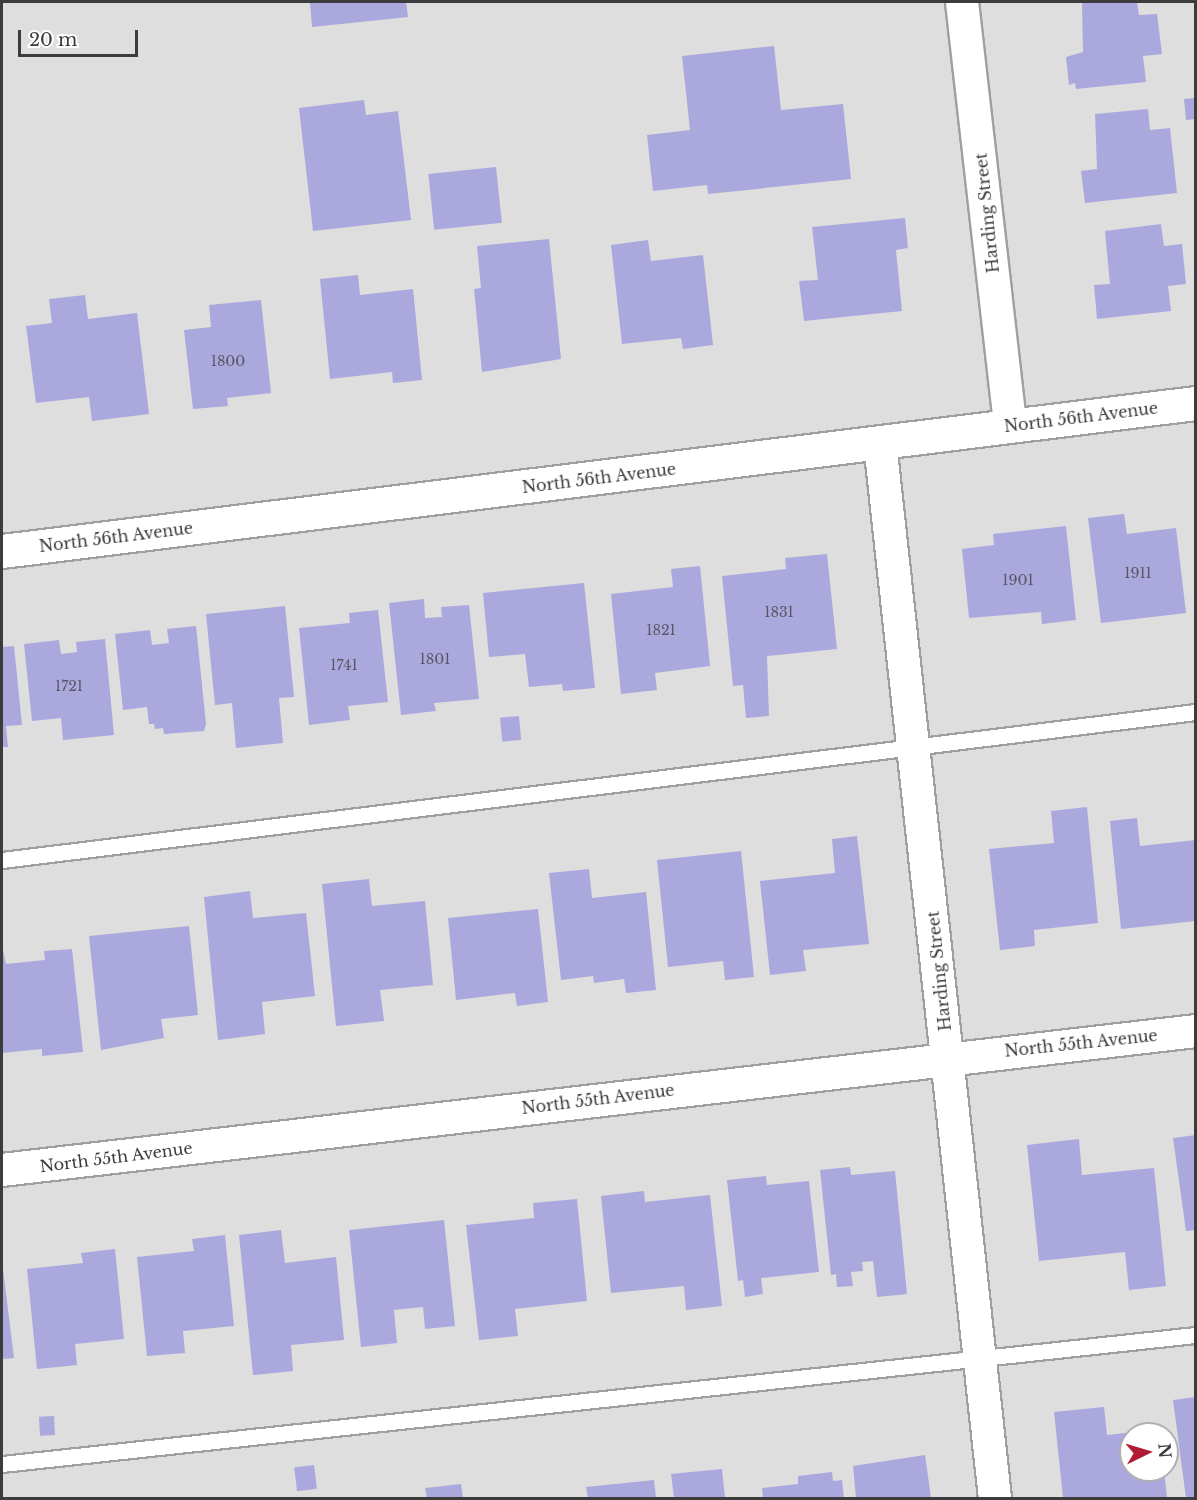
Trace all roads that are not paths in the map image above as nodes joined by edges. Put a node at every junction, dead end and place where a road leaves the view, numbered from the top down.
1 (962, 2) edge
2 (1196, 403) edge
3 (1010, 425) junction
4 (880, 443) junction
5 (2, 551) edge
6 (1196, 712) edge
7 (914, 745) junction
8 (2, 860) edge
9 (1196, 1031) edge
10 (949, 1058) junction
11 (2, 1170) edge
12 (1196, 1335) edge
13 (980, 1361) junction
14 (2, 1464) edge
15 (994, 1498) edge

1 - 3 street, Harding Street
2 - 3 street, North 56th Avenue
3 - 4 street, North 56th Avenue
4 - 5 street, North 56th Avenue
4 - 7 street, Harding Street
6 - 7 lane
7 - 8 lane
7 - 10 street, Harding Street
9 - 10 street, North 55th Avenue
10 - 11 street, North 55th Avenue
10 - 13 street, Harding Street
12 - 13 lane
13 - 14 lane
13 - 15 street, Harding Street

